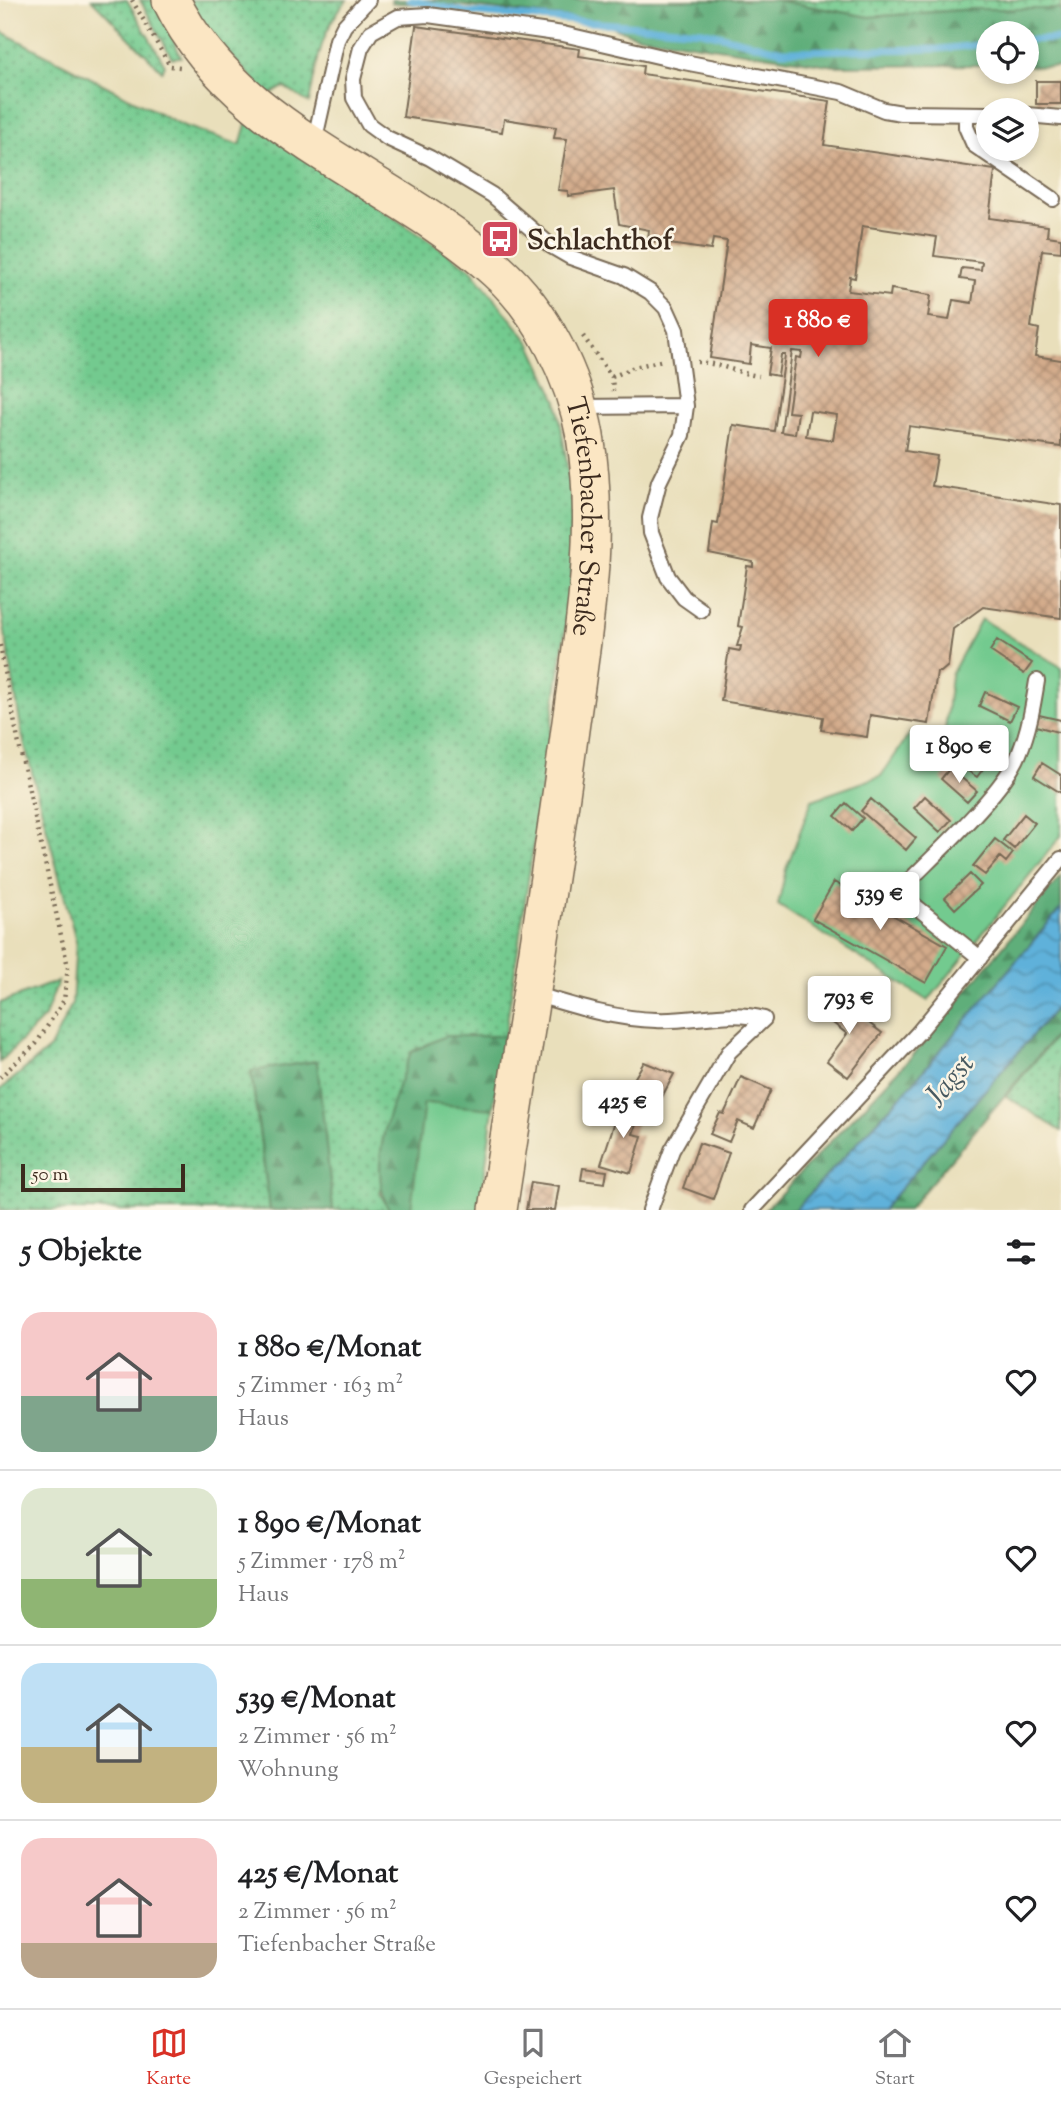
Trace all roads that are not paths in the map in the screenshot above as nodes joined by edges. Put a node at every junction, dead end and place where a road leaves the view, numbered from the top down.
1 (171, 0) edge
2 (368, 0) edge
3 (966, 114) junction
4 (976, 114) edge
5 (1039, 116) edge
6 (1061, 118) edge
7 (313, 146) junction
8 (1053, 199) dead end
9 (686, 406) junction
10 (579, 407) junction
11 (701, 610) dead end
12 (1037, 681) dead end
13 (1061, 859) edge
14 (980, 958) junction
15 (531, 993) junction
16 (498, 1210) edge
17 (650, 1210) edge
18 (752, 1210) edge

1 - 7 main road, Tiefenbacher Straße
2 - 7 lane
3 - 4 lane
3 - 8 lane
3 - 9 lane
5 - 6 lane
7 - 10 main road, Tiefenbacher Straße
9 - 10 lane
9 - 11 lane
10 - 15 main road, Tiefenbacher Straße
12 - 14 lane
13 - 14 lane
14 - 18 lane
15 - 16 main road, Tiefenbacher Straße
15 - 17 lane

